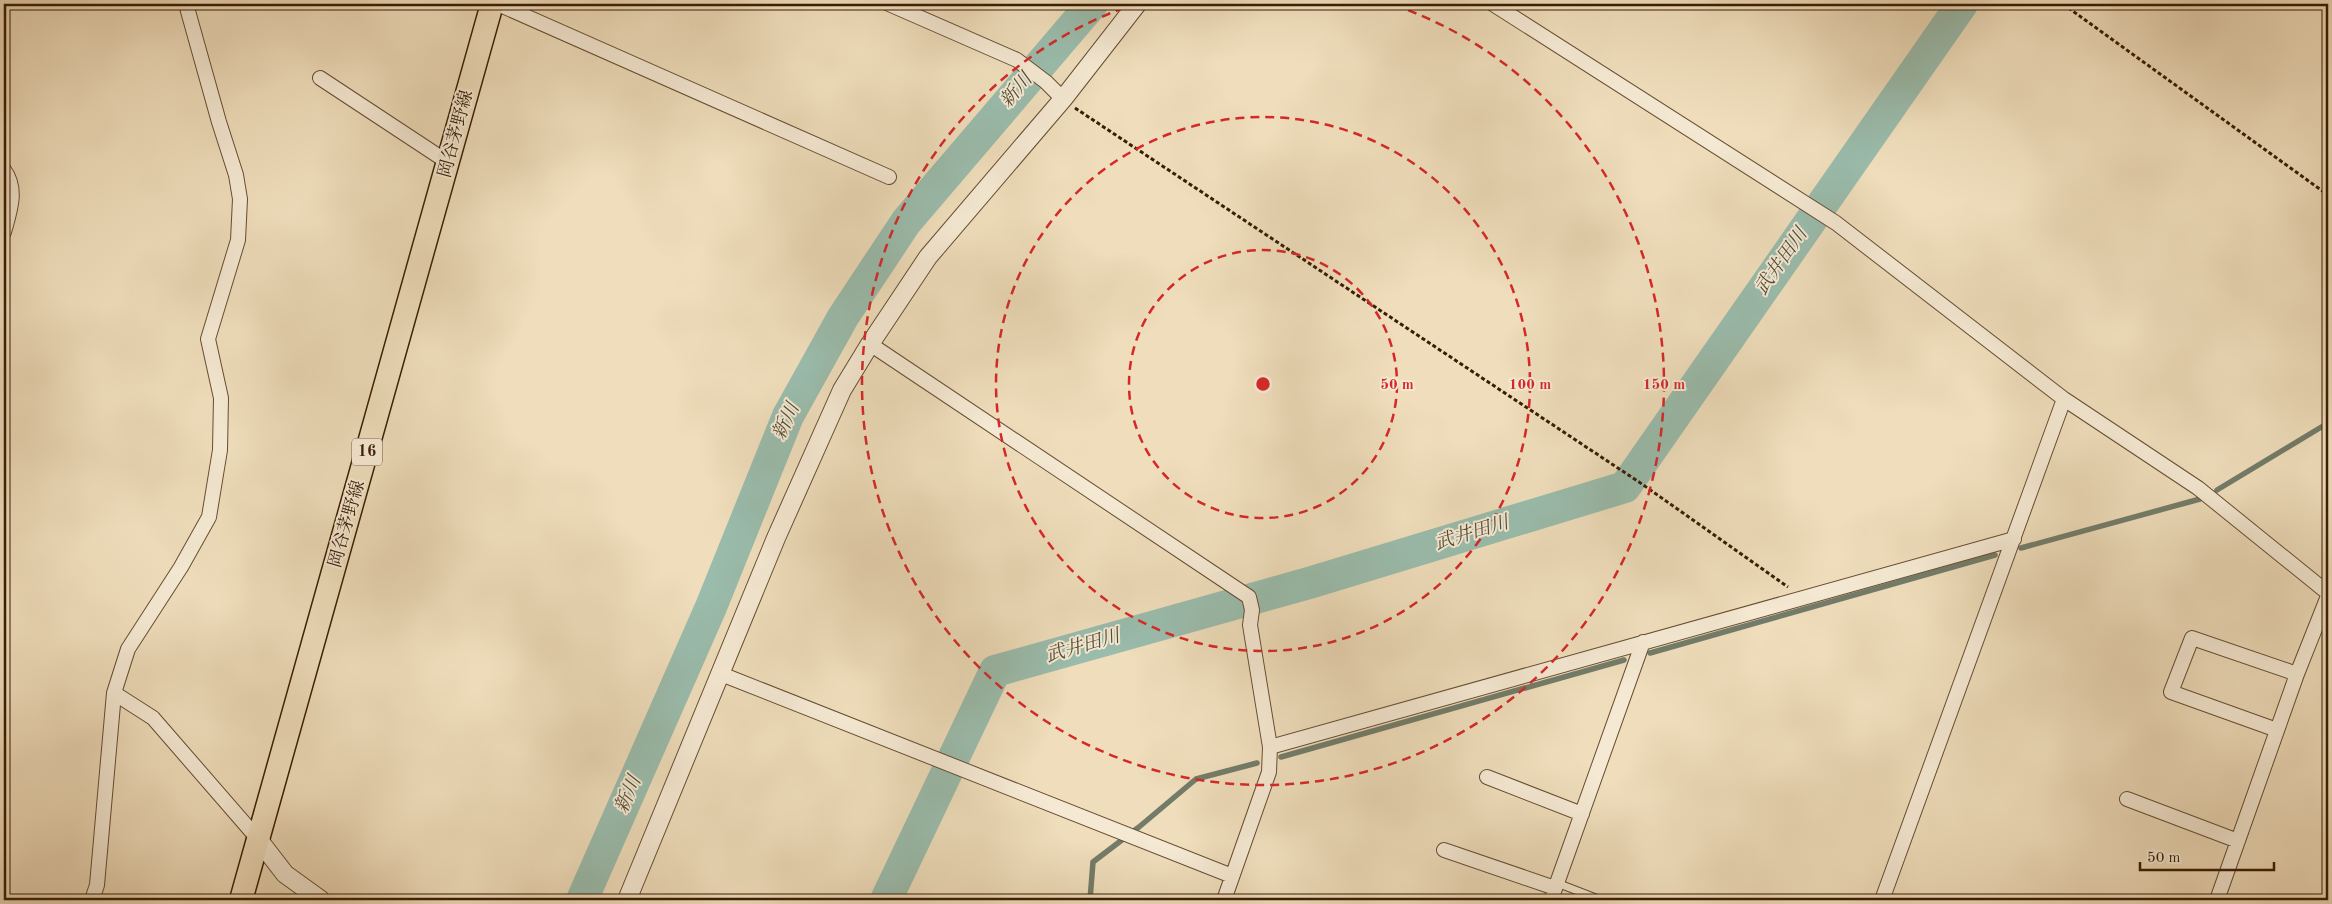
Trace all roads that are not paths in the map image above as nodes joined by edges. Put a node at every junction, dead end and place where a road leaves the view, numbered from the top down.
1 (186, 4) edge
2 (492, 4) edge
3 (498, 4) edge
4 (889, 4) edge
5 (1138, 4) edge
6 (1493, 4) edge
7 (320, 78) dead end
8 (1062, 99) junction
9 (448, 163) junction
10 (4, 170) edge
11 (889, 177) dead end
12 (4, 232) edge
13 (870, 344) junction
14 (2064, 399) junction
15 (2014, 539) junction
16 (2328, 594) edge
17 (1643, 642) junction
18 (721, 674) junction
19 (2297, 674) junction
20 (114, 693) junction
21 (2277, 730) junction
22 (1270, 747) junction
23 (1487, 777) dead end
24 (2126, 799) dead end
25 (1582, 814) junction
26 (258, 839) junction
27 (2238, 841) junction
28 (1444, 850) dead end
29 (1232, 876) junction
30 (1554, 890) edge
31 (92, 900) edge
32 (241, 900) edge
33 (321, 900) edge
34 (628, 900) edge
35 (1224, 900) edge
36 (1600, 900) edge
37 (1882, 900) edge
38 (2217, 900) edge

1 - 20 street
2 - 9 main road, 岡谷茅野線 / 16
3 - 11 street
4 - 8 street
5 - 8 street
6 - 14 street
7 - 9 street
8 - 13 street
9 - 26 main road, 岡谷茅野線 / 16
10 - 12 street
13 - 18 street
13 - 22 street
14 - 15 street
14 - 16 street
15 - 17 street
15 - 37 street
16 - 19 street
17 - 22 street
17 - 25 street
18 - 29 street
18 - 34 street
19 - 21 street
19 - 21 street
20 - 26 street
20 - 31 street
21 - 27 street
22 - 29 street
23 - 25 street
24 - 27 street
25 - 30 street
26 - 32 main road, 岡谷茅野線 / 16
26 - 33 street
27 - 38 street
28 - 30 street
29 - 35 street
30 - 36 lane

